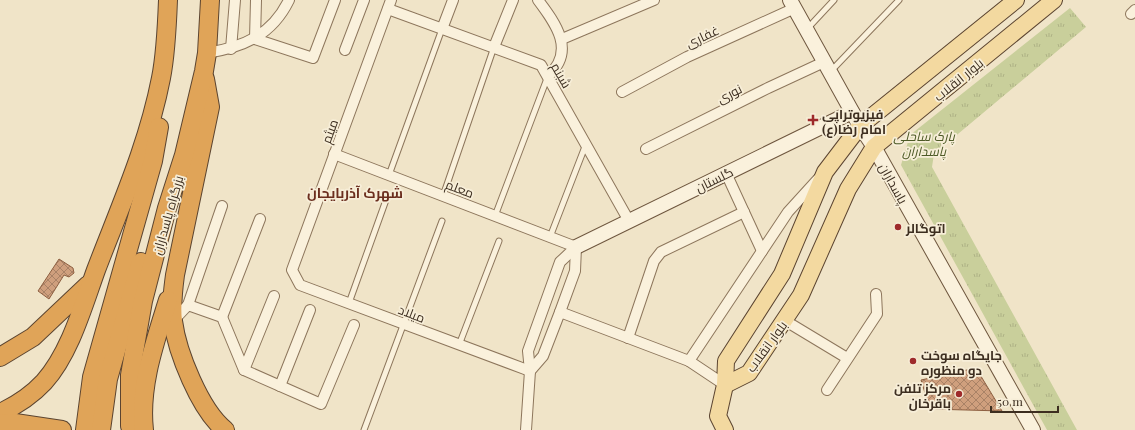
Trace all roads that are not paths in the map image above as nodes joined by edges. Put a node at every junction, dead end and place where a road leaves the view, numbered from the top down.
1 (168, 0) edge
2 (210, 0) edge
3 (235, 0) edge
4 (256, 0) edge
5 (289, 0) edge
6 (335, 0) edge
7 (364, 0) edge
8 (453, 0) edge
9 (513, 0) edge
10 (538, 0) edge
11 (654, 0) edge
12 (834, 0) edge
13 (899, 0) edge
14 (1054, 0) edge
15 (1007, 3) edge
16 (389, 4) edge
17 (792, 4) edge
18 (442, 29) junction
19 (806, 30) junction
20 (255, 39) junction
21 (562, 39) junction
22 (494, 47) junction
23 (232, 49) junction
24 (345, 50) dead end
25 (207, 53) junction
26 (163, 62) junction
27 (827, 67) junction
28 (204, 71) junction
29 (548, 76) junction
30 (622, 92) dead end
31 (852, 112) junction
32 (860, 126) junction
33 (586, 144) junction
34 (874, 147) junction
35 (646, 149) dead end
36 (334, 154) junction
37 (825, 172) junction
38 (726, 173) junction
39 (389, 175) junction
40 (443, 196) junction
41 (386, 200) dead end
42 (222, 206) dead end
43 (744, 212) junction
44 (495, 216) junction
45 (260, 218) dead end
46 (629, 220) junction
47 (442, 221) dead end
48 (550, 237) junction
49 (499, 241) dead end
50 (576, 247) junction
51 (762, 251) junction
52 (292, 270) joint
53 (175, 275) junction
54 (93, 280) junction
55 (876, 294) dead end
56 (274, 296) dead end
57 (349, 303) junction
58 (188, 305) junction
59 (310, 310) dead end
60 (560, 312) junction
61 (222, 317) junction
62 (784, 320) junction
63 (173, 321) junction
64 (404, 324) junction
65 (354, 325) dead end
66 (628, 338) junction
67 (459, 344) junction
68 (0, 357) edge
69 (847, 358) junction
70 (689, 361) junction
71 (244, 370) junction
72 (530, 371) junction
73 (724, 385) junction
74 (280, 386) junction
75 (828, 390) dead end
76 (0, 413) edge
77 (0, 424) edge
78 (57, 429) edge
79 (85, 430) edge
80 (101, 430) edge
81 (132, 430) edge
82 (144, 430) edge
83 (225, 430) edge
84 (364, 430) edge
85 (526, 430) edge
86 (725, 430) edge
87 (1033, 430) edge

1 - 26 highway
2 - 25 highway, بزرگراه پاسداران
3 - 23 street
4 - 20 street
5 - 20 street
6 - 20 street
7 - 24 street
8 - 18 street
9 - 22 street
10 - 21 street
11 - 21 street
12 - 19 lane
13 - 27 lane
14 - 34 main road, بلوار انقلاب
15 - 32 main road, بلوار انقلاب
16 - 18 street, شبنم
16 - 36 street, میثم
17 - 19 main road, پاسداران
17 - 30 street, غفاری
18 - 22 street, شبنم
18 - 39 lane
19 - 27 main road, پاسداران
20 - 23 street
21 - 29 street
22 - 29 street, شبنم
22 - 40 lane
23 - 25 street
25 - 28 highway, بزرگراه پاسداران
26 - 54 highway
26 - 79 highway
27 - 31 main road, پاسداران
27 - 35 street, نوری
28 - 53 highway
28 - 80 highway
28 - 81 highway, بزرگراه پاسداران
29 - 33 street, شبنم
29 - 44 lane
31 - 32 main road, پاسداران
31 - 38 main road, گلستان
32 - 34 main road, پاسداران
32 - 37 main road, بلوار انقلاب
33 - 46 street, شبنم
33 - 48 lane
34 - 62 main road, بلوار انقلاب
34 - 87 main road, پاسداران
36 - 39 street, معلم
36 - 52 street, میثم
37 - 51 street
37 - 73 main road, بلوار انقلاب
38 - 43 street
38 - 46 main road, گلستان
39 - 40 street, معلم
40 - 44 street, معلم
41 - 57 lane
42 - 58 street
43 - 51 street
43 - 66 street
44 - 48 street, معلم
45 - 61 street
46 - 50 main road, گلستان
47 - 64 lane
48 - 50 street, معلم
49 - 67 lane
50 - 60 street
50 - 72 street, گلستان
51 - 70 street
52 - 57 street, میلاد
53 - 63 highway
53 - 82 highway
54 - 68 highway
54 - 76 highway
55 - 69 street
56 - 71 street
57 - 64 street, میلاد
58 - 61 street
58 - 63 street
59 - 74 street
60 - 66 street
60 - 72 street
61 - 71 street
62 - 69 street
62 - 73 main road, بلوار انقلاب
63 - 83 highway
64 - 67 street, میلاد
64 - 84 lane
65 - 74 street
66 - 70 street
67 - 72 street, میلاد
69 - 75 street
70 - 73 street
71 - 74 street
72 - 85 street, گلستان
73 - 86 main road
77 - 78 highway

